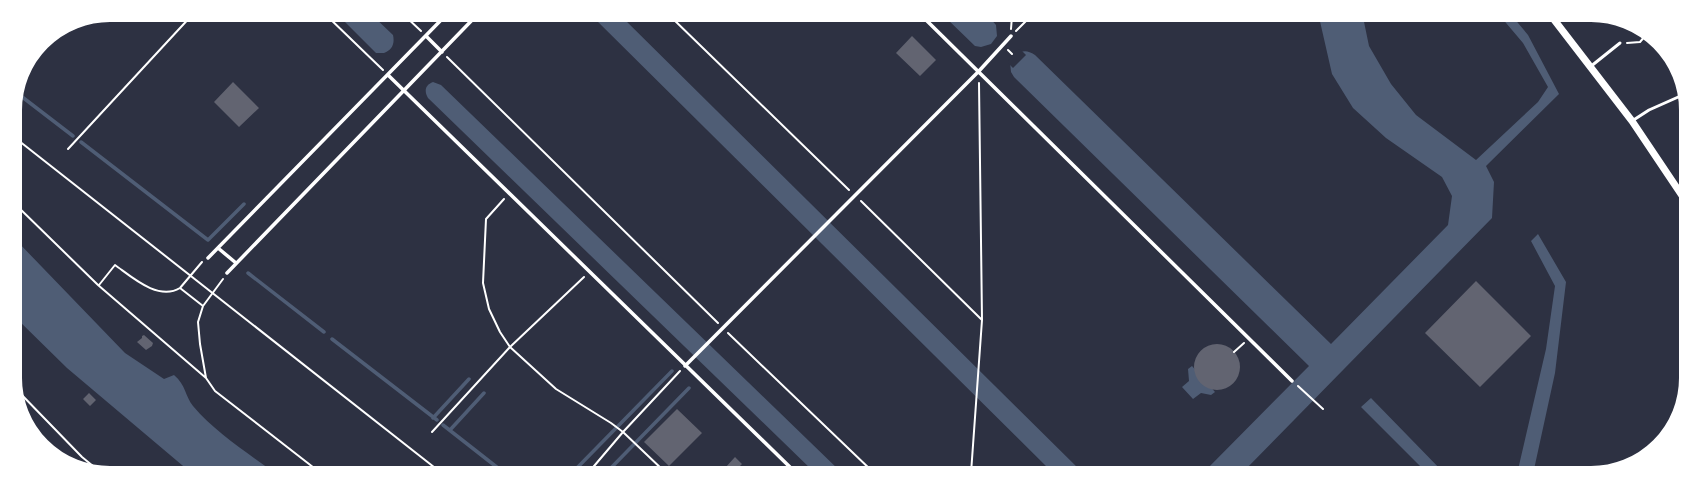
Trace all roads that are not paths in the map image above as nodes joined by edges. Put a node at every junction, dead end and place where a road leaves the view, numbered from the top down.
1 (440, 21) edge
2 (471, 21) edge
3 (927, 21) edge
4 (1555, 21) edge
5 (426, 36) junction
6 (1011, 36) road end
7 (1620, 43) road end
8 (442, 52) junction
9 (1590, 67) junction
10 (979, 71) junction
11 (388, 75) junction
12 (404, 91) junction
13 (1679, 97) edge
14 (1632, 121) junction
15 (1680, 193) edge
16 (218, 248) junction
17 (208, 258) dead end
18 (236, 264) junction
19 (227, 273) dead end
20 (685, 366) junction
21 (1292, 381) road end
22 (790, 467) edge

1 - 5 street
2 - 8 street
3 - 10 street
4 - 9 street
5 - 8 street
5 - 11 street
6 - 10 street
7 - 9 lane
8 - 12 street
9 - 14 street
10 - 20 street
10 - 21 street
11 - 12 street
11 - 16 street
12 - 18 street
12 - 20 street
13 - 14 lane
14 - 15 street
16 - 17 street
16 - 18 street
18 - 19 street
20 - 22 street

